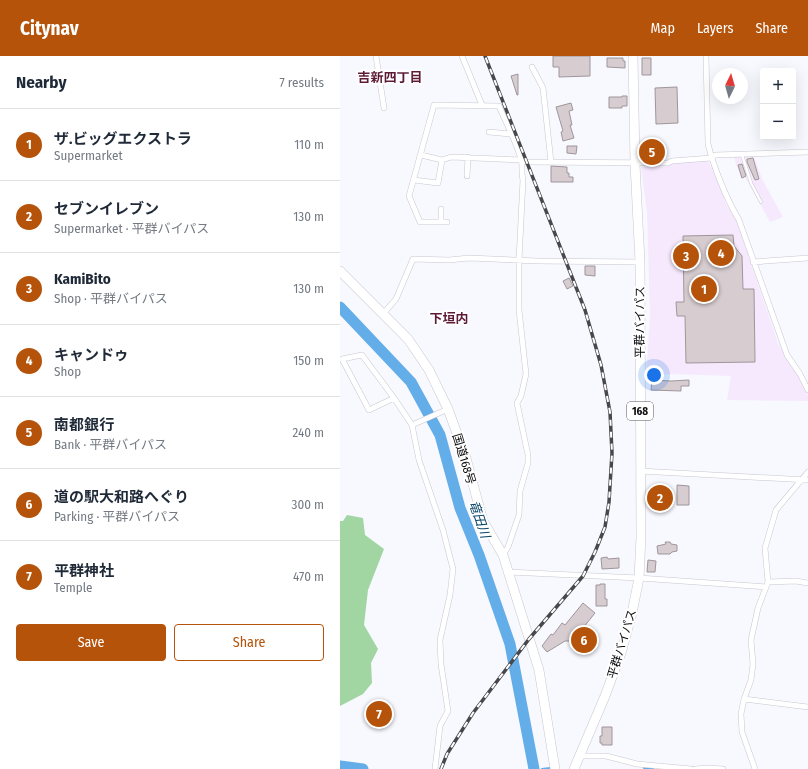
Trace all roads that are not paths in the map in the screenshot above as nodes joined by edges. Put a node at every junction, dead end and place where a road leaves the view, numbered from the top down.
1 (376, 56) edge
2 (462, 56) edge
3 (633, 56) edge
4 (706, 56) edge
5 (532, 67) dead end
6 (482, 106) junction
7 (384, 108) dead end
8 (489, 132) dead end
9 (511, 134) junction
10 (808, 152) edge
11 (421, 155) junction
12 (742, 155) junction
13 (468, 157) junction
14 (711, 158) junction
15 (442, 160) junction
16 (521, 160) junction
17 (551, 162) junction
18 (635, 164) junction
19 (467, 176) dead end
20 (414, 180) junction
21 (761, 202) dead end
22 (441, 209) dead end
23 (808, 258) edge
24 (519, 260) junction
25 (640, 262) junction
26 (753, 262) junction
27 (340, 271) edge
28 (383, 314) junction
29 (808, 390) edge
30 (394, 398) junction
31 (448, 410) junction
32 (412, 426) junction
33 (640, 471) junction
34 (808, 472) edge
35 (801, 480) junction
36 (808, 480) edge
37 (503, 555) junction
38 (508, 572) junction
39 (639, 578) junction
40 (808, 583) edge
41 (767, 585) junction
42 (744, 699) junction
43 (808, 707) edge
44 (579, 756) junction
45 (435, 769) edge
46 (555, 769) edge
47 (574, 769) edge
48 (691, 769) edge
49 (695, 769) edge
50 (723, 769) edge
51 (755, 769) edge

1 - 7 street
2 - 6 street
3 - 18 highway, 平群バイパス / 168
4 - 14 street
5 - 17 street
6 - 9 street
6 - 11 street
8 - 9 street
9 - 16 street
10 - 12 street
11 - 15 street
11 - 20 street
12 - 14 street
12 - 21 lane
13 - 15 street
13 - 16 street
13 - 19 street
14 - 18 street
14 - 26 street
15 - 20 street
16 - 17 street
16 - 24 street
17 - 18 street
18 - 25 highway, 平群バイパス / 168
20 - 22 street
23 - 26 street
24 - 25 street
24 - 28 street
24 - 37 street
25 - 33 highway, 平群バイパス / 168
26 - 29 street
27 - 28 highway, 国道168号
28 - 31 highway, 国道168号
30 - 30 street
30 - 32 street
31 - 32 street
31 - 37 highway, 国道168号
32 - 45 street
33 - 35 street
33 - 39 highway, 平群バイパス / 168
34 - 35 street
35 - 36 street
35 - 41 street
37 - 38 highway, 国道168号
38 - 39 street
38 - 46 highway, 国道168号
39 - 41 street
39 - 44 highway, 平群バイパス / 168
40 - 41 street
41 - 42 street
42 - 43 street
42 - 51 street
44 - 47 highway, 平群バイパス / 168
44 - 48 street
49 - 50 street

